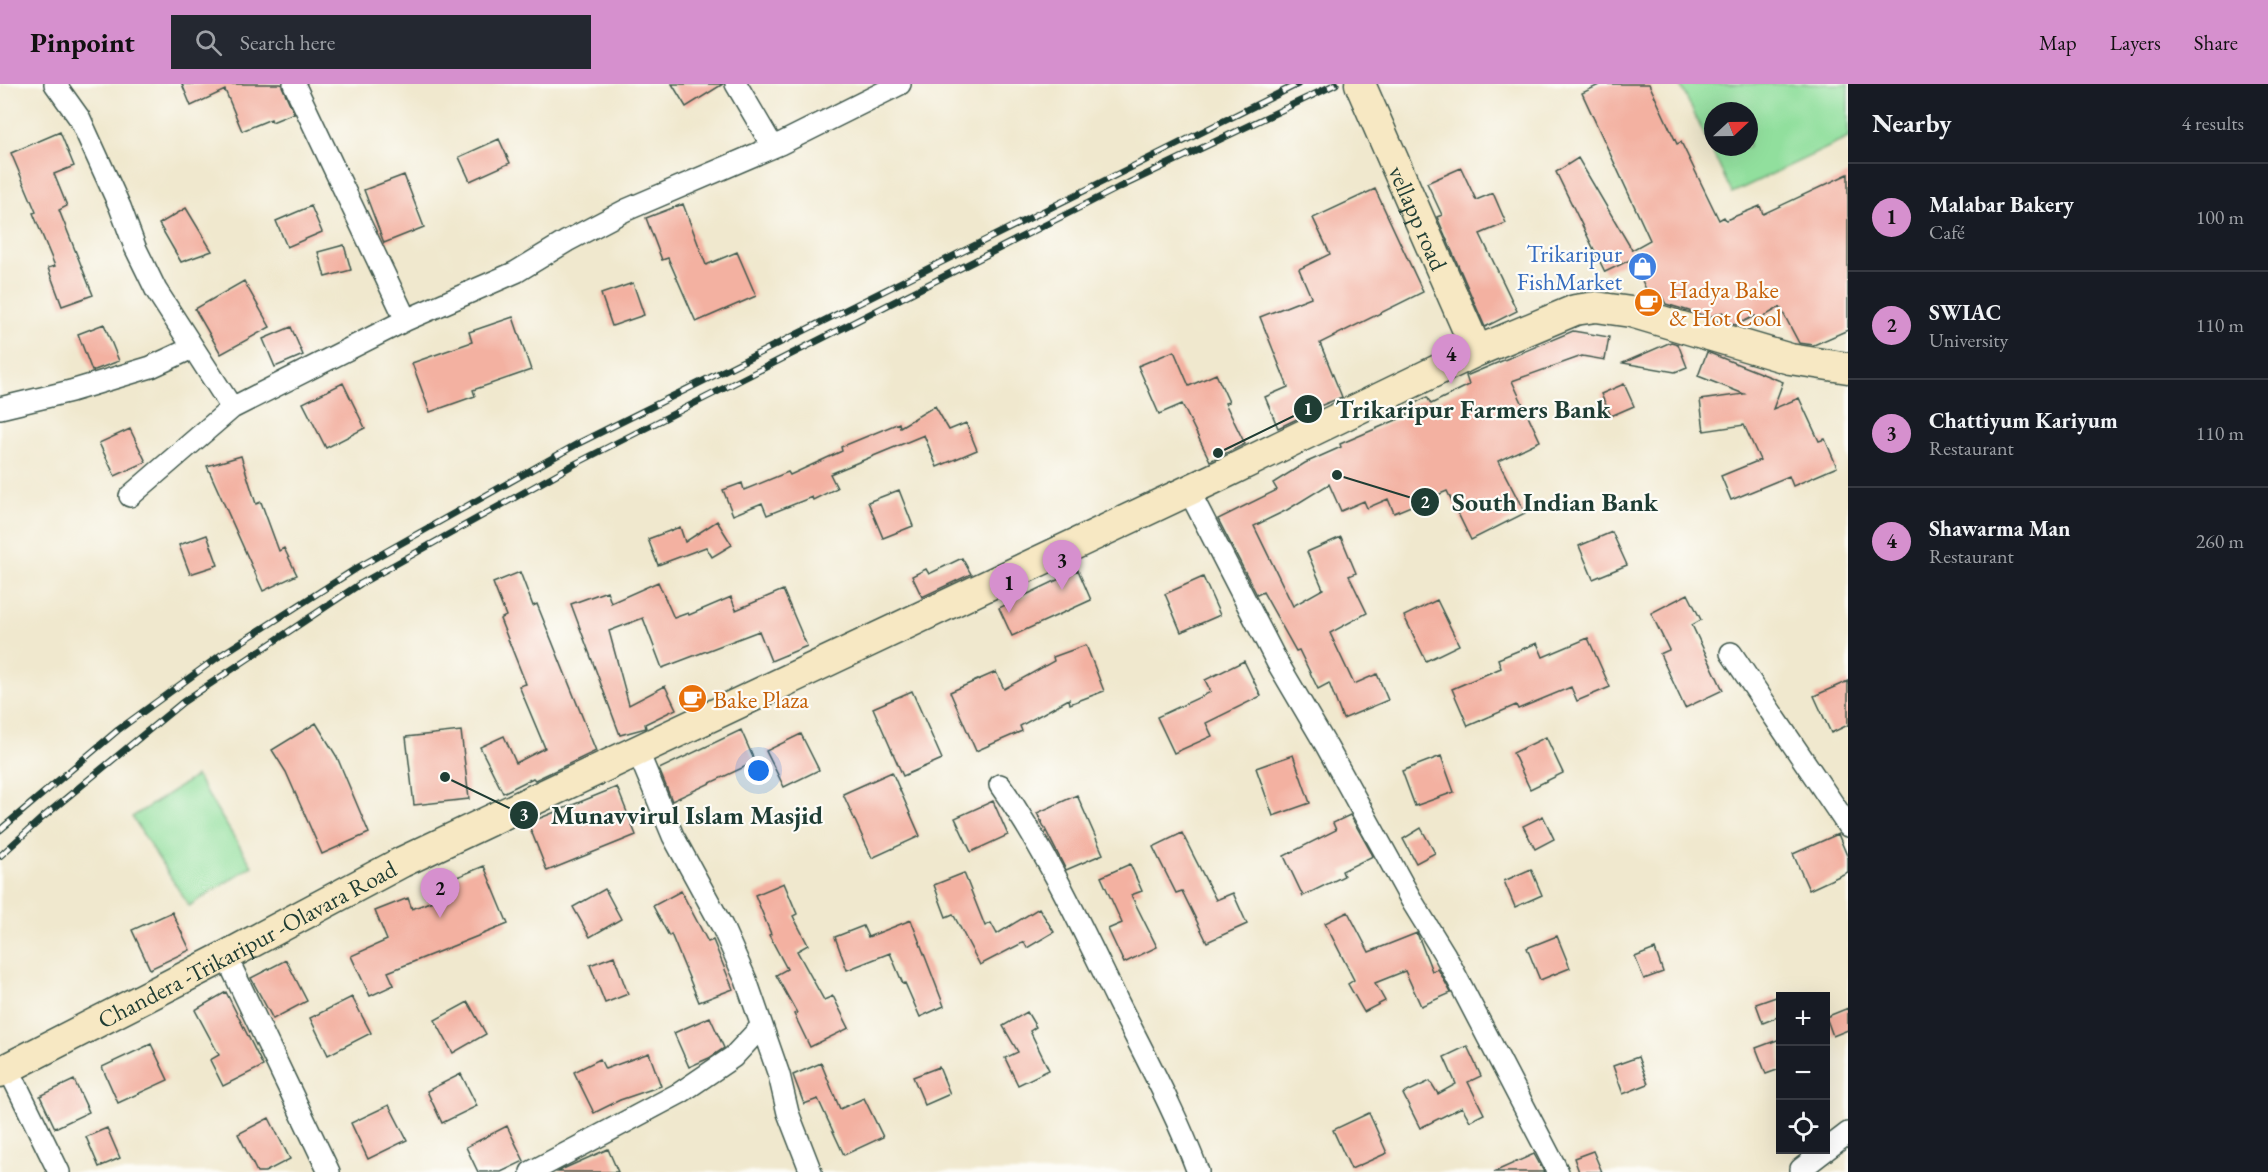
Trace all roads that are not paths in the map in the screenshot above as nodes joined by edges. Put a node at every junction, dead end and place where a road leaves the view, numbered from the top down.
1 (55, 84) edge
2 (294, 84) edge
3 (736, 84) edge
4 (900, 84) edge
5 (1360, 84) edge
6 (773, 147) junction
7 (406, 320) junction
8 (192, 348) junction
9 (1477, 351) junction
10 (1848, 368) edge
11 (0, 408) edge
12 (232, 408) junction
13 (1189, 491) junction
14 (130, 496) dead end
15 (1731, 653) dead end
16 (638, 752) junction
17 (1000, 785) dead end
18 (1848, 826) edge
19 (226, 956) junction
20 (761, 1027) junction
21 (4, 1070) edge
22 (1848, 1133) edge
23 (59, 1172) edge
24 (329, 1172) edge
25 (531, 1172) edge
26 (811, 1172) edge
27 (1198, 1172) edge
28 (1558, 1172) edge
29 (1801, 1172) edge

1 - 8 street
2 - 7 street
3 - 6 street
4 - 6 street
5 - 9 main road, vellapp road
6 - 7 street
7 - 12 street
8 - 11 street
8 - 12 street
9 - 10 main road, Chandera -Trikaripur -Olavara Road
9 - 13 main road, Chandera -Trikaripur -Olavara Road
12 - 14 street
13 - 16 main road, Chandera -Trikaripur -Olavara Road
13 - 28 street
15 - 18 street
16 - 19 main road, Chandera -Trikaripur -Olavara Road
16 - 20 street
17 - 27 street
19 - 21 main road, Chandera -Trikaripur -Olavara Road
19 - 24 street
20 - 25 street
20 - 26 street
21 - 23 street
22 - 29 street

